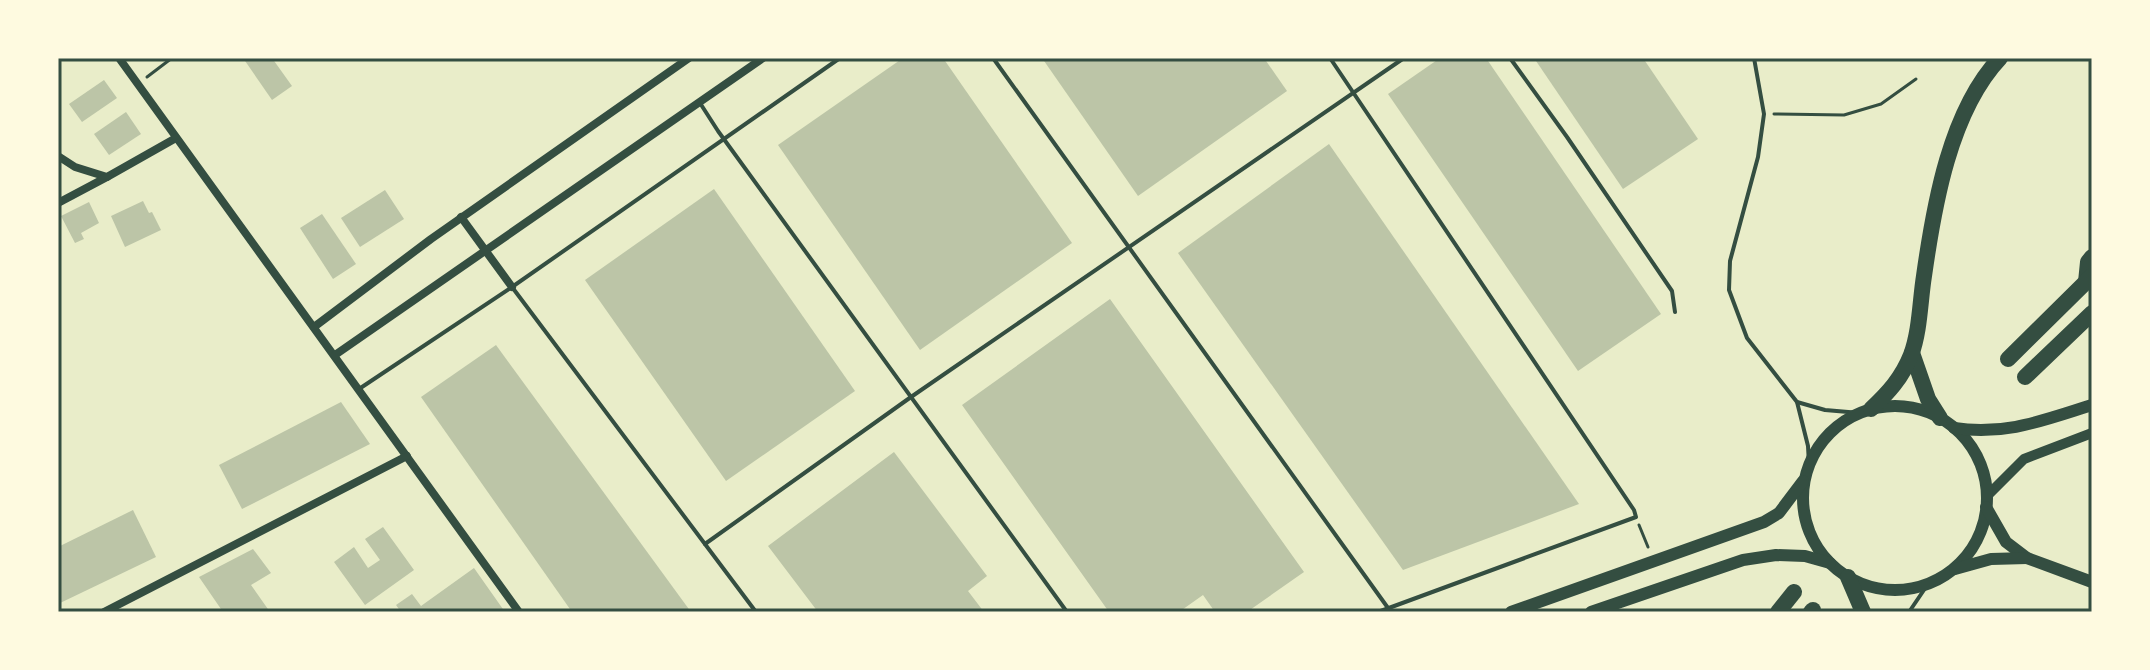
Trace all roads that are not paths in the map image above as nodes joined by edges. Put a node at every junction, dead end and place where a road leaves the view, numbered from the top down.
1 (119, 58) edge
2 (689, 58) edge
3 (763, 58) edge
4 (840, 58) edge
5 (993, 58) edge
6 (1330, 58) edge
7 (1404, 58) edge
8 (1510, 58) edge
9 (1754, 58) edge
10 (2000, 58) edge
11 (1353, 94) junction
12 (700, 103) junction
13 (176, 138) junction
14 (724, 139) junction
15 (58, 156) edge
16 (107, 177) junction
17 (58, 203) edge
18 (461, 217) junction
19 (1128, 246) junction
20 (486, 253) junction
21 (2092, 257) edge
22 (2089, 279) edge
23 (512, 287) junction
24 (1675, 312) dead end
25 (2092, 313) edge
26 (314, 327) junction
27 (1912, 353) junction
28 (335, 355) junction
29 (2008, 359) dead end
30 (2025, 377) dead end
31 (359, 389) junction
32 (911, 397) junction
33 (1797, 402) junction
34 (2092, 405) edge
35 (1866, 411) junction
36 (1947, 423) junction
37 (2092, 433) edge
38 (407, 456) junction
39 (1809, 465) junction
40 (1805, 478) junction
41 (1987, 502) junction
42 (705, 544) junction
43 (2027, 558) junction
44 (1830, 563) junction
45 (1954, 569) junction
46 (1848, 577) junction
47 (2092, 582) edge
48 (1928, 584) junction
49 (1794, 592) dead end
50 (1388, 608) junction
51 (104, 612) edge
52 (519, 612) edge
53 (756, 612) edge
54 (1067, 612) edge
55 (1378, 612) edge
56 (1511, 612) edge
57 (1591, 612) edge
58 (1778, 612) edge
59 (1863, 612) edge
60 (1909, 612) edge

1 - 13 street
2 - 18 street
3 - 12 street
4 - 14 lane
5 - 19 lane
6 - 11 lane
7 - 11 lane
8 - 24 lane
9 - 33 lane
10 - 27 highway
11 - 19 lane
11 - 50 lane
12 - 14 lane
12 - 20 street
13 - 16 street
13 - 26 street
14 - 23 lane
14 - 32 lane
15 - 16 street
16 - 17 street
18 - 20 street
18 - 26 street
19 - 32 lane
19 - 50 lane
20 - 23 street
20 - 28 street
21 - 22 highway
22 - 29 highway
23 - 31 lane
23 - 42 lane
25 - 30 highway
26 - 28 street
27 - 35 highway
27 - 36 highway
28 - 31 street
31 - 38 street
32 - 42 lane
32 - 54 lane
33 - 35 lane
33 - 39 lane
34 - 36 main road
35 - 36 main road
35 - 39 main road
36 - 41 main road
37 - 41 street
38 - 51 street
38 - 52 street
39 - 40 main road
40 - 44 main road
40 - 56 main road
41 - 43 main road
41 - 45 main road
42 - 53 lane
43 - 45 main road
43 - 47 main road
44 - 46 main road
44 - 57 main road
45 - 48 main road
46 - 48 main road
46 - 59 highway
48 - 60 lane
49 - 58 highway
50 - 55 lane

